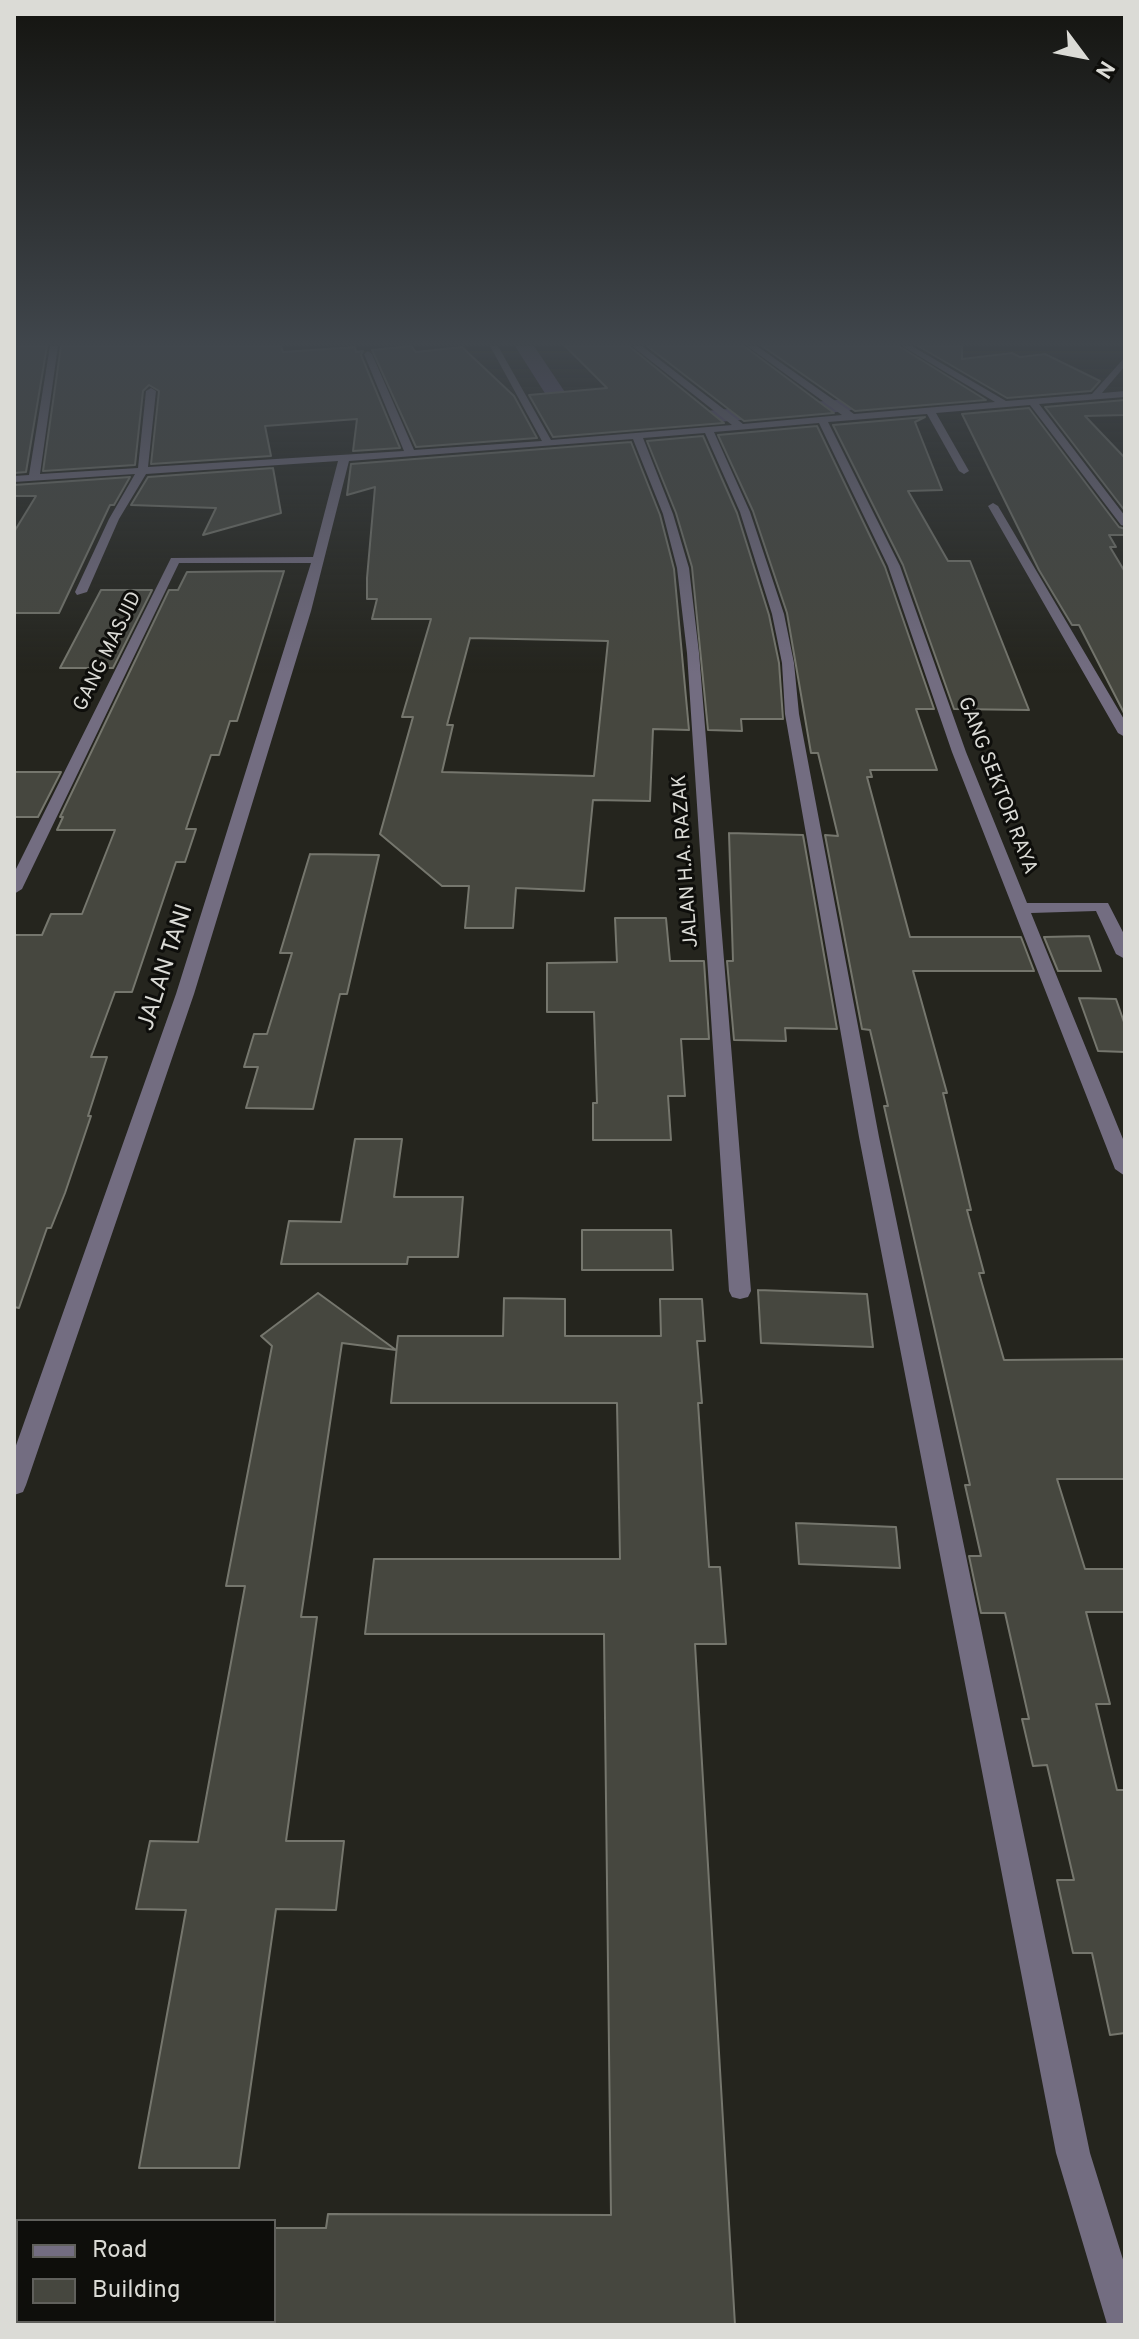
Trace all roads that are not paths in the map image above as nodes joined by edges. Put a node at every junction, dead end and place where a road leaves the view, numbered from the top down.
1 (29, 455) edge
2 (145, 455) edge
3 (386, 455) edge
4 (645, 455) edge
5 (727, 455) edge
6 (839, 455) edge
7 (955, 455) edge
8 (1073, 455) edge
9 (344, 459) junction
10 (143, 470) junction
11 (964, 471) dead end
12 (24, 478) edge
13 (14, 491) edge
14 (993, 506) dead end
15 (1125, 523) edge
16 (319, 560) junction
17 (81, 592) dead end
18 (1125, 733) edge
19 (14, 889) edge
20 (1021, 908) junction
21 (1125, 954) edge
22 (1125, 1169) edge
23 (740, 1291) dead end
24 (14, 1485) edge
25 (1125, 2324) edge

1 - 12 street
2 - 10 street
3 - 9 street
4 - 23 street, JALAN H.A. RAZAK
5 - 25 street
6 - 20 street, GANG SEKTOR RAYA
7 - 11 street
8 - 15 street
9 - 10 street
9 - 16 street, JALAN TANI
10 - 12 street
10 - 17 street
12 - 13 street
14 - 18 street
16 - 19 street, GANG MASJID
16 - 24 street, JALAN TANI
20 - 21 street
20 - 22 street, GANG SEKTOR RAYA

